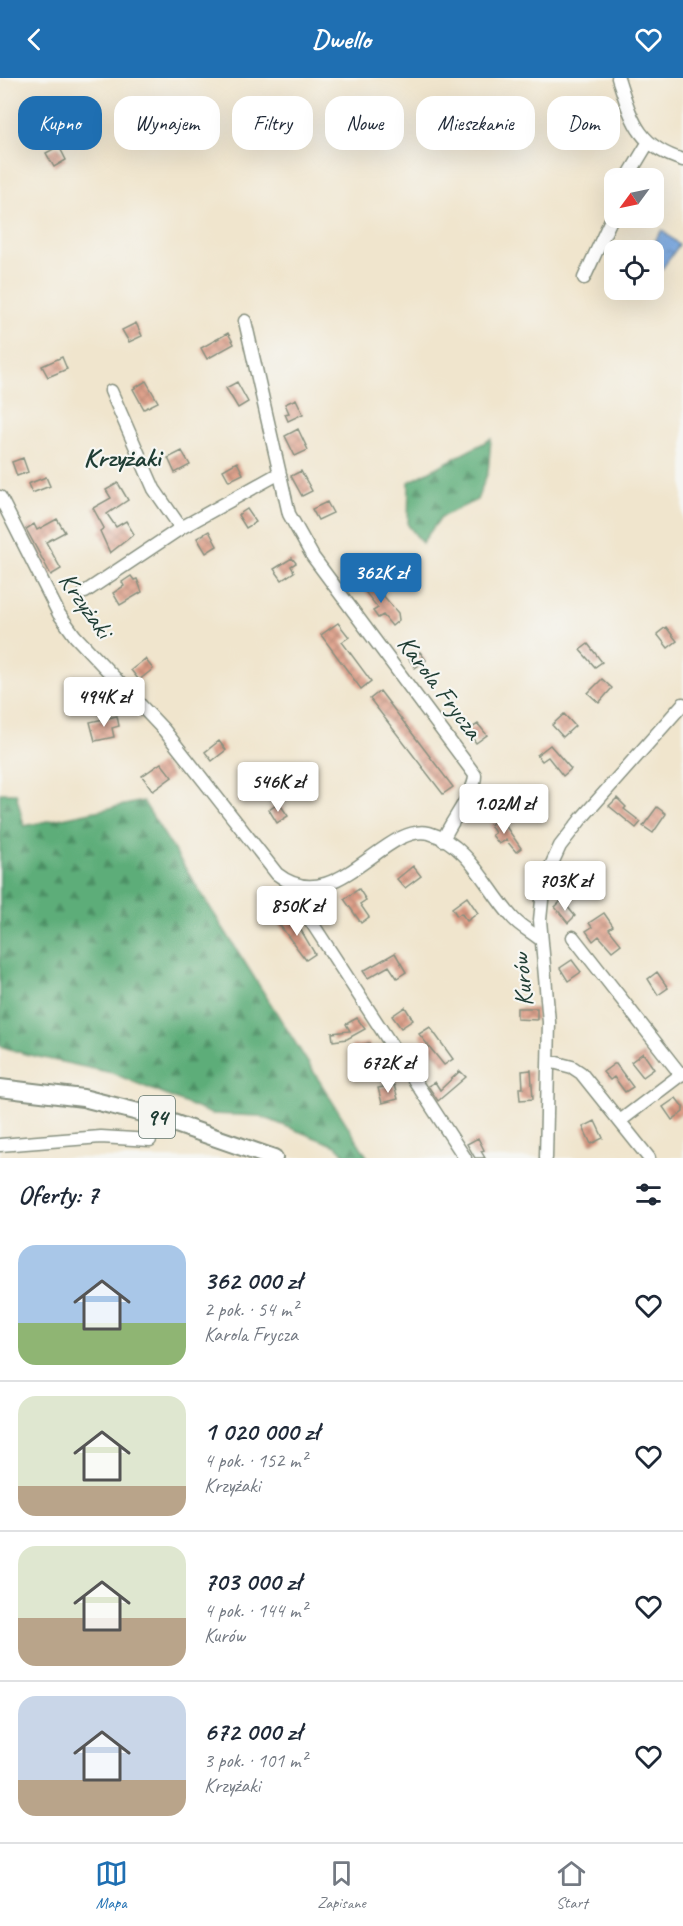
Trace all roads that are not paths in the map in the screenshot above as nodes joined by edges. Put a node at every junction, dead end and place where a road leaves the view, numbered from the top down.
1 (618, 78) edge
2 (648, 143) junction
3 (683, 160) edge
4 (633, 168) edge
5 (607, 228) edge
6 (584, 278) dead end
7 (245, 321) dead end
8 (111, 391) dead end
9 (278, 474) junction
10 (0, 497) edge
11 (181, 528) junction
12 (85, 592) dead end
13 (683, 704) edge
14 (443, 840) junction
15 (298, 886) junction
16 (540, 920) junction
17 (525, 927) junction
18 (573, 937) dead end
19 (541, 940) junction
20 (549, 1061) junction
21 (682, 1074) edge
22 (0, 1089) edge
23 (150, 1115) junction
24 (620, 1121) junction
25 (0, 1145) edge
26 (274, 1158) edge
27 (465, 1158) edge
28 (546, 1158) edge
29 (649, 1158) edge

1 - 2 street
2 - 3 street
2 - 4 street
5 - 6 street
7 - 9 street, Karola Frycza
8 - 11 street
9 - 11 street
9 - 14 street, Karola Frycza
10 - 15 street, Krzyżaki
11 - 12 street
13 - 16 street, Kurów
14 - 15 street
14 - 17 street
15 - 27 street
16 - 17 street
16 - 19 street, Kurów
17 - 19 street
18 - 21 street
19 - 20 street, Kurów
20 - 24 street
20 - 28 street, Kurów
21 - 24 street
22 - 23 main road, 94
23 - 25 street
23 - 26 main road, 94
24 - 29 street

